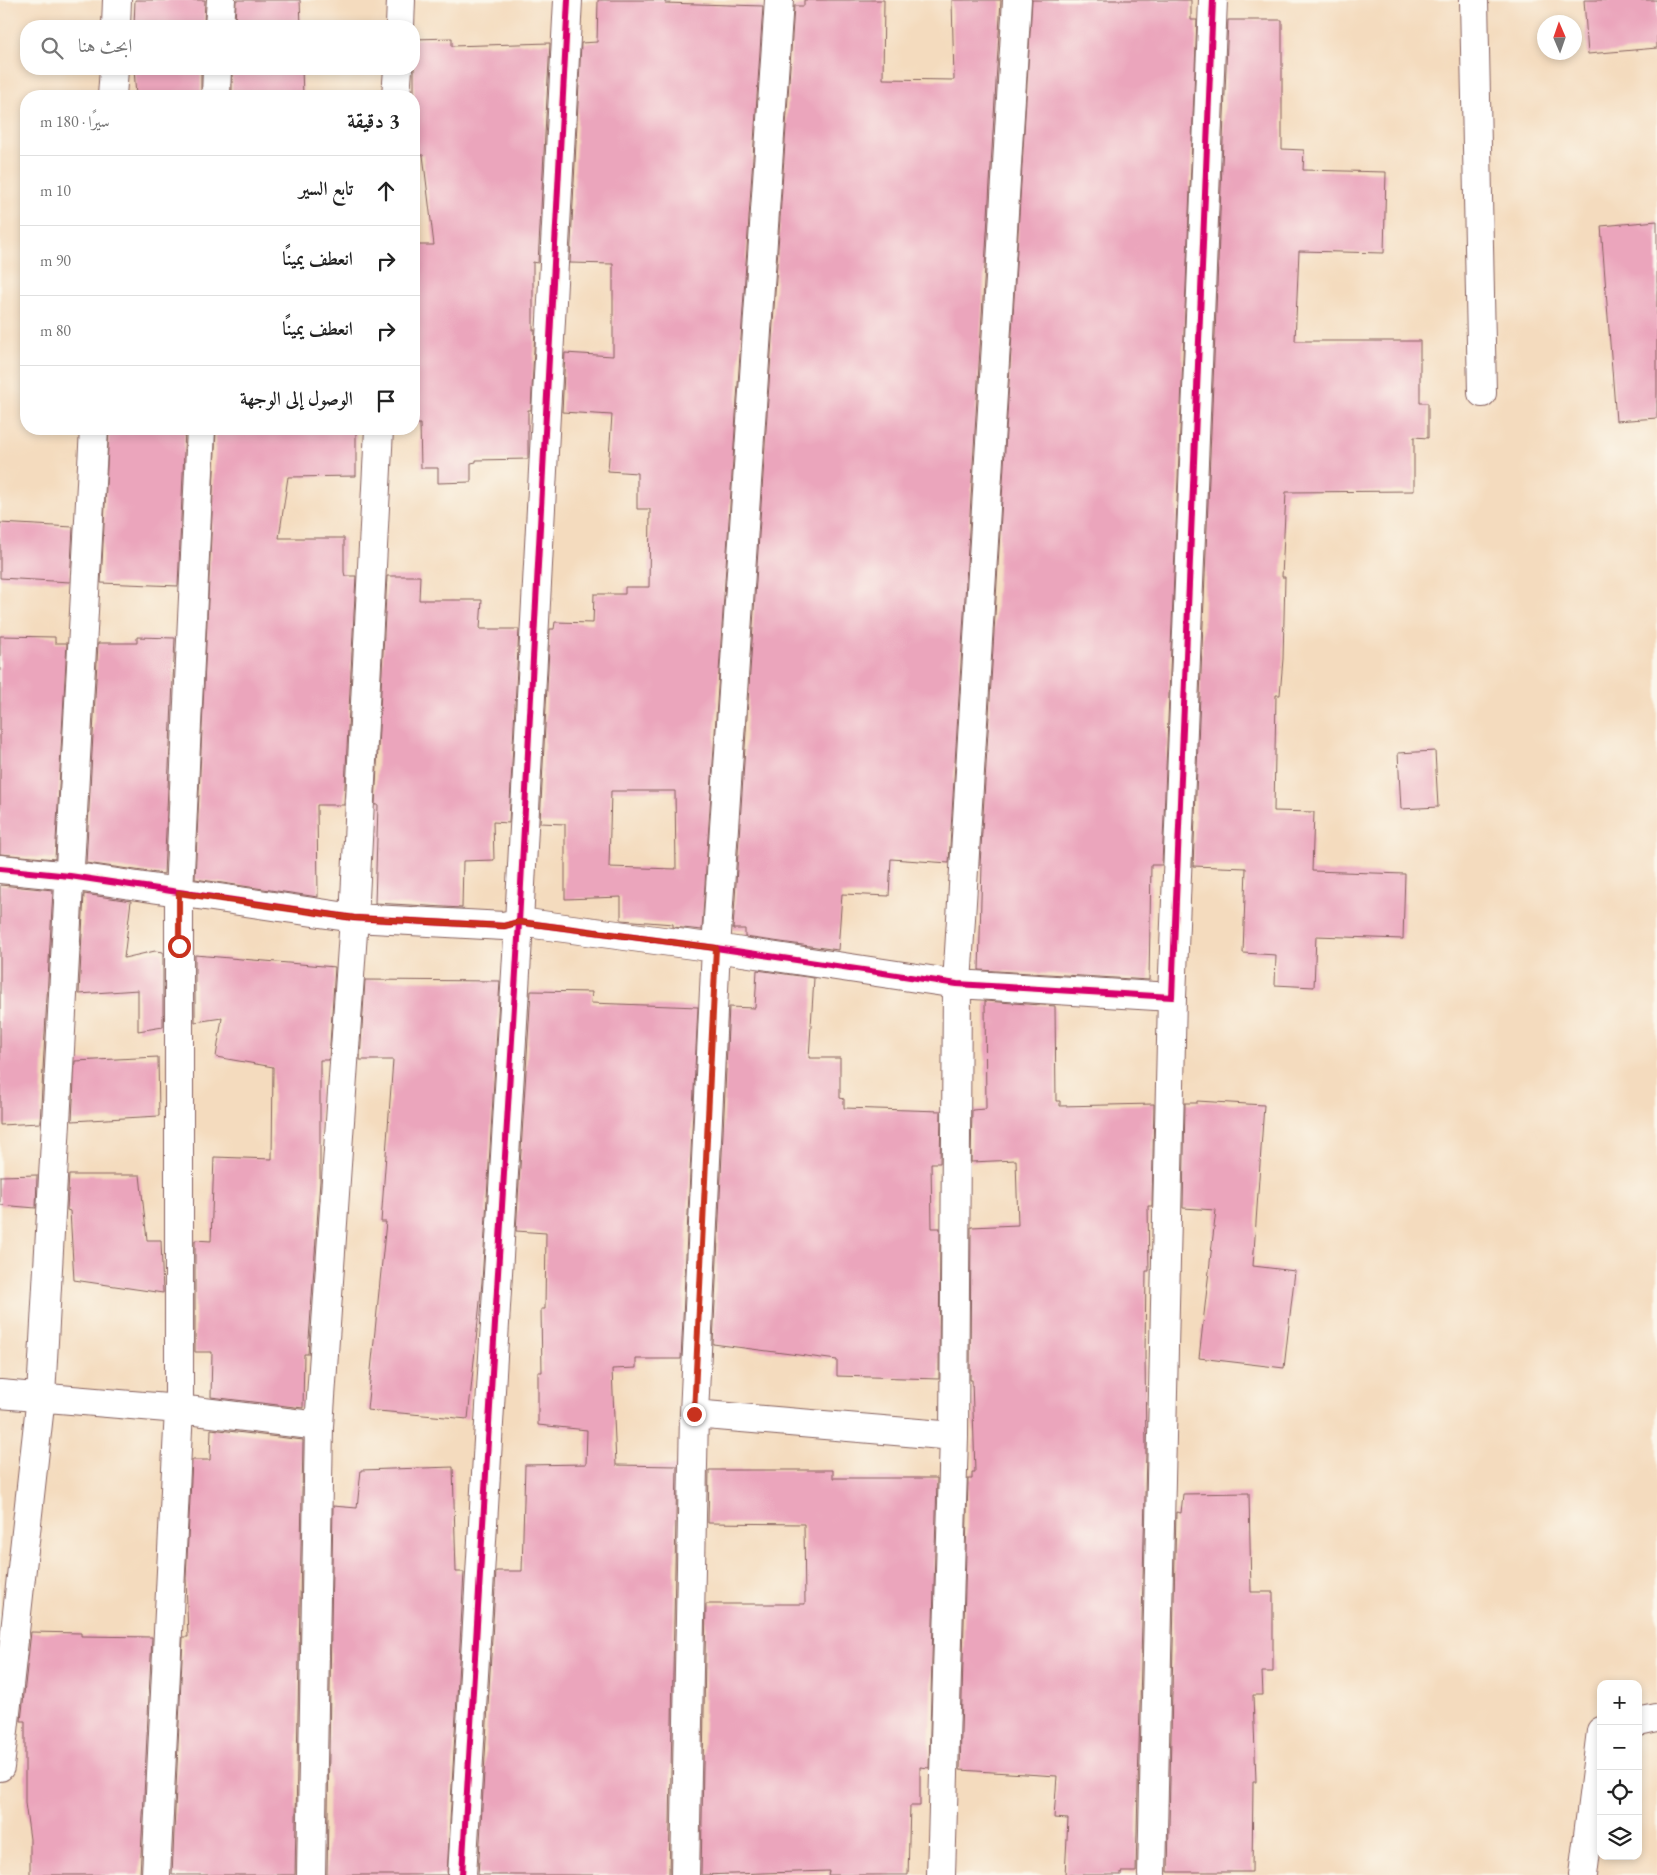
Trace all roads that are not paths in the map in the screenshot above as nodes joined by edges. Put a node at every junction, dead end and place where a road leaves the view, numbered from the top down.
1 (118, 0) edge
2 (220, 0) edge
3 (401, 0) edge
4 (568, 0) edge
5 (779, 0) edge
6 (1017, 0) edge
7 (1213, 0) edge
8 (1474, 0) edge
9 (116, 20) edge
10 (219, 20) edge
11 (400, 20) edge
12 (114, 75) edge
13 (217, 75) edge
14 (398, 75) edge
15 (112, 90) edge
16 (216, 90) edge
17 (396, 90) edge
18 (1482, 393) dead end
19 (94, 435) edge
20 (201, 435) edge
21 (379, 435) edge
22 (0, 869) edge
23 (70, 876) junction
24 (179, 893) junction
25 (354, 918) junction
26 (519, 922) junction
27 (716, 948) junction
28 (957, 984) junction
29 (1172, 997) junction
30 (0, 1394) edge
31 (41, 1396) junction
32 (179, 1409) junction
33 (694, 1414) junction
34 (318, 1426) junction
35 (954, 1436) junction
36 (1657, 1718) edge
37 (1642, 1721) edge
38 (1597, 1763) edge
39 (0, 1767) edge
40 (156, 1875) edge
41 (311, 1875) edge
42 (462, 1875) edge
43 (685, 1875) edge
44 (941, 1875) edge
45 (1152, 1875) edge
46 (1583, 1875) edge

1 - 9 street
2 - 10 street
3 - 11 street
4 - 26 street
5 - 27 street
6 - 28 street
7 - 29 street
8 - 18 street
12 - 15 street
13 - 16 street
14 - 17 street
19 - 23 street
20 - 24 street
21 - 25 street
22 - 23 street
23 - 24 street
23 - 31 street
24 - 25 street
24 - 32 street
25 - 26 street
25 - 34 street
26 - 27 street
26 - 42 street
27 - 28 street
27 - 33 street
28 - 29 street
28 - 35 street
29 - 45 street
30 - 31 street
31 - 32 street
31 - 39 street
32 - 34 street
32 - 40 street
33 - 35 street
33 - 43 street
34 - 41 street
35 - 44 street
36 - 37 street
38 - 46 street

